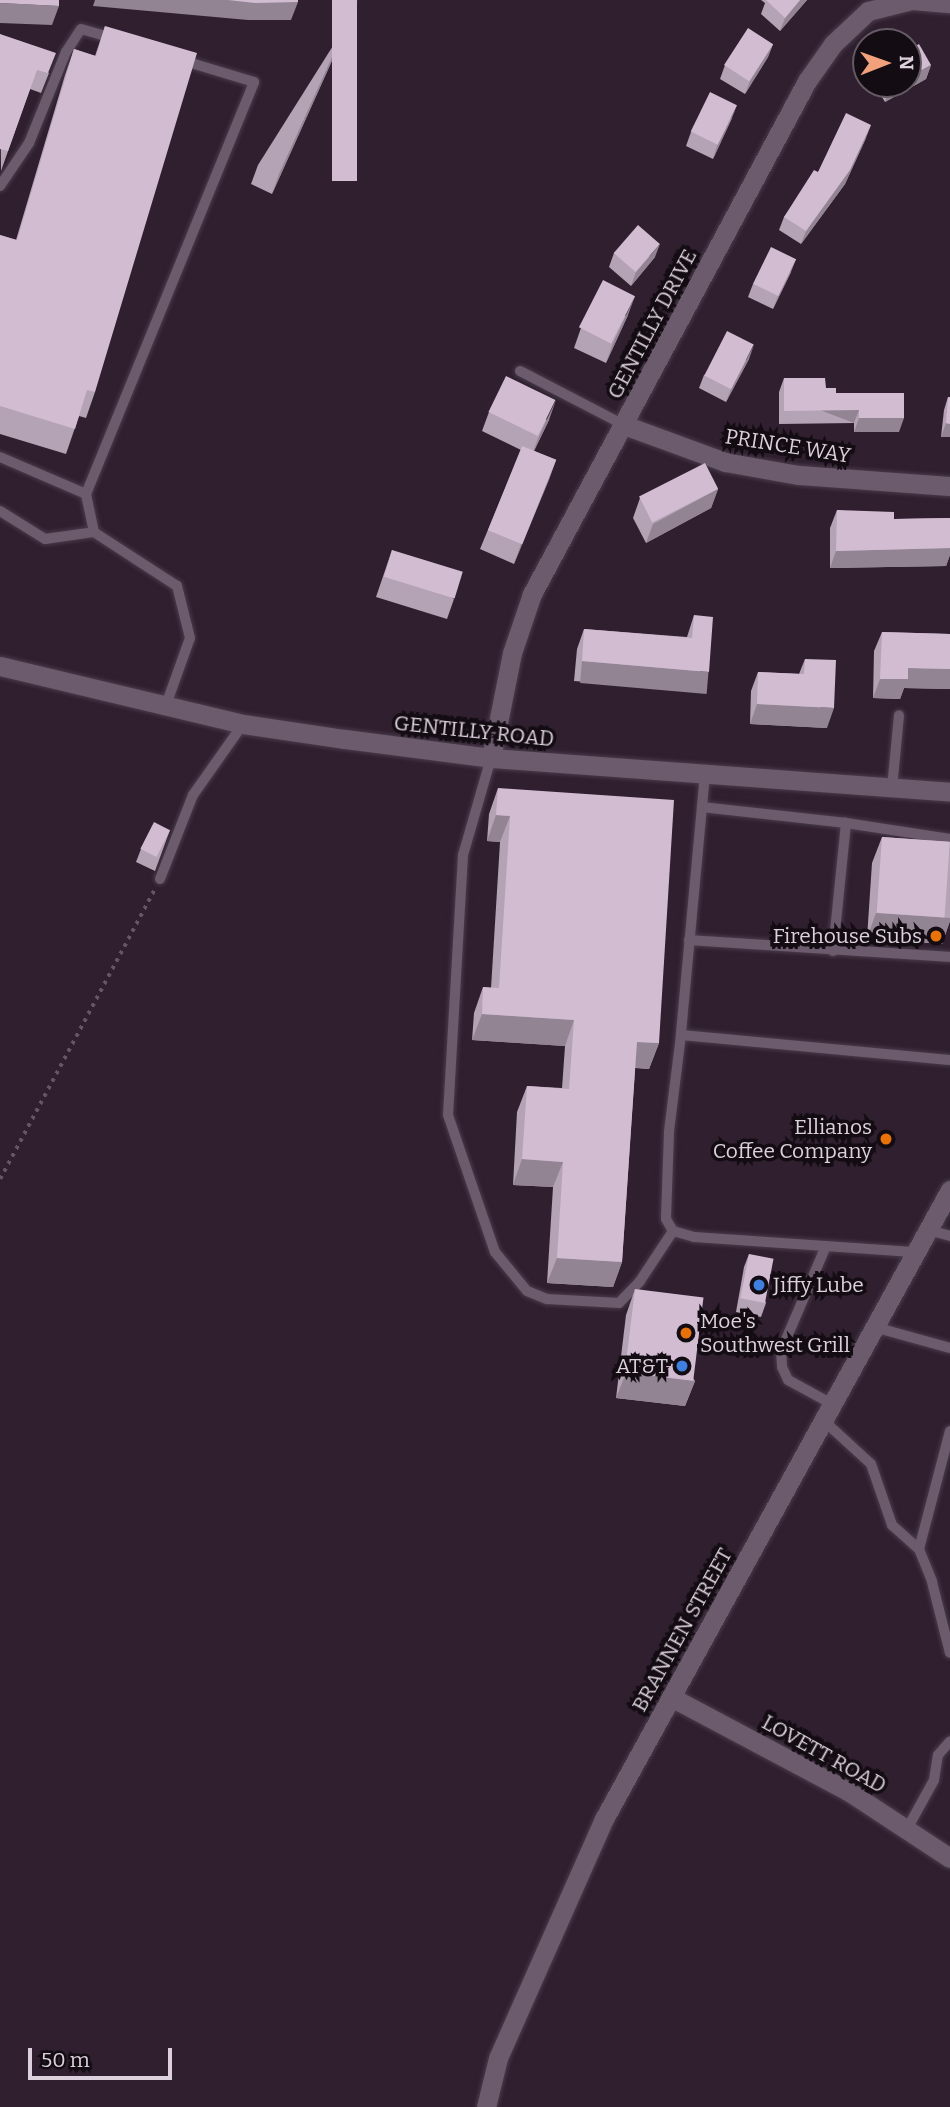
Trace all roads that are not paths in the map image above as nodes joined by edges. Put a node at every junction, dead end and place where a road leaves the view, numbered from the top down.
1 (950, 3) edge
2 (134, 45) edge
3 (174, 57) edge
4 (0, 186) edge
5 (520, 371) dead end
6 (624, 425) junction
7 (0, 457) edge
8 (950, 486) edge
9 (86, 494) junction
10 (0, 511) edge
11 (94, 532) junction
12 (0, 666) edge
13 (166, 705) junction
14 (898, 715) dead end
15 (243, 724) junction
16 (491, 758) junction
17 (705, 774) junction
18 (826, 783) junction
19 (892, 788) junction
20 (950, 792) edge
21 (950, 806) edge
22 (702, 807) junction
23 (846, 823) junction
24 (950, 839) edge
25 (160, 879) road end
26 (689, 940) junction
27 (833, 951) junction
28 (950, 957) edge
29 (681, 1035) junction
30 (950, 1060) edge
31 (950, 1190) edge
32 (928, 1230) junction
33 (673, 1231) junction
34 (950, 1236) edge
35 (825, 1246) junction
36 (916, 1252) junction
37 (874, 1328) junction
38 (950, 1348) edge
39 (828, 1412) junction
40 (950, 1432) edge
41 (919, 1549) junction
42 (950, 1653) edge
43 (671, 1697) junction
44 (950, 1741) edge
45 (907, 1829) junction
46 (950, 1858) edge
47 (486, 2107) edge

1 - 6 street, GENTILLY DRIVE
2 - 4 lane
3 - 9 lane
5 - 6 lane
6 - 8 street, PRINCE WAY
6 - 16 street, GENTILLY DRIVE
7 - 9 lane
9 - 11 lane
10 - 11 lane
11 - 13 lane
12 - 13 street, GENTILLY ROAD
13 - 15 street, GENTILLY ROAD
14 - 19 lane
15 - 16 street, GENTILLY ROAD
15 - 25 lane
16 - 17 street, GENTILLY ROAD
16 - 33 lane
17 - 18 street, GENTILLY ROAD
17 - 22 lane
18 - 19 street, GENTILLY ROAD
18 - 21 street
19 - 20 street, GENTILLY ROAD
22 - 23 lane
22 - 26 lane
23 - 24 lane
23 - 27 lane
26 - 27 lane
26 - 29 lane
27 - 28 lane
29 - 30 lane
29 - 33 lane
31 - 32 street, BRANNEN STREET
32 - 34 lane
32 - 36 street, BRANNEN STREET
33 - 35 lane
35 - 36 lane
35 - 39 lane
36 - 37 street, BRANNEN STREET
37 - 38 lane
37 - 39 street, BRANNEN STREET
39 - 41 lane
39 - 43 street, BRANNEN STREET
40 - 41 lane
41 - 42 lane
43 - 45 street, LOVETT ROAD
43 - 47 street, BRANNEN STREET
44 - 45 lane
45 - 46 street, LOVETT ROAD

